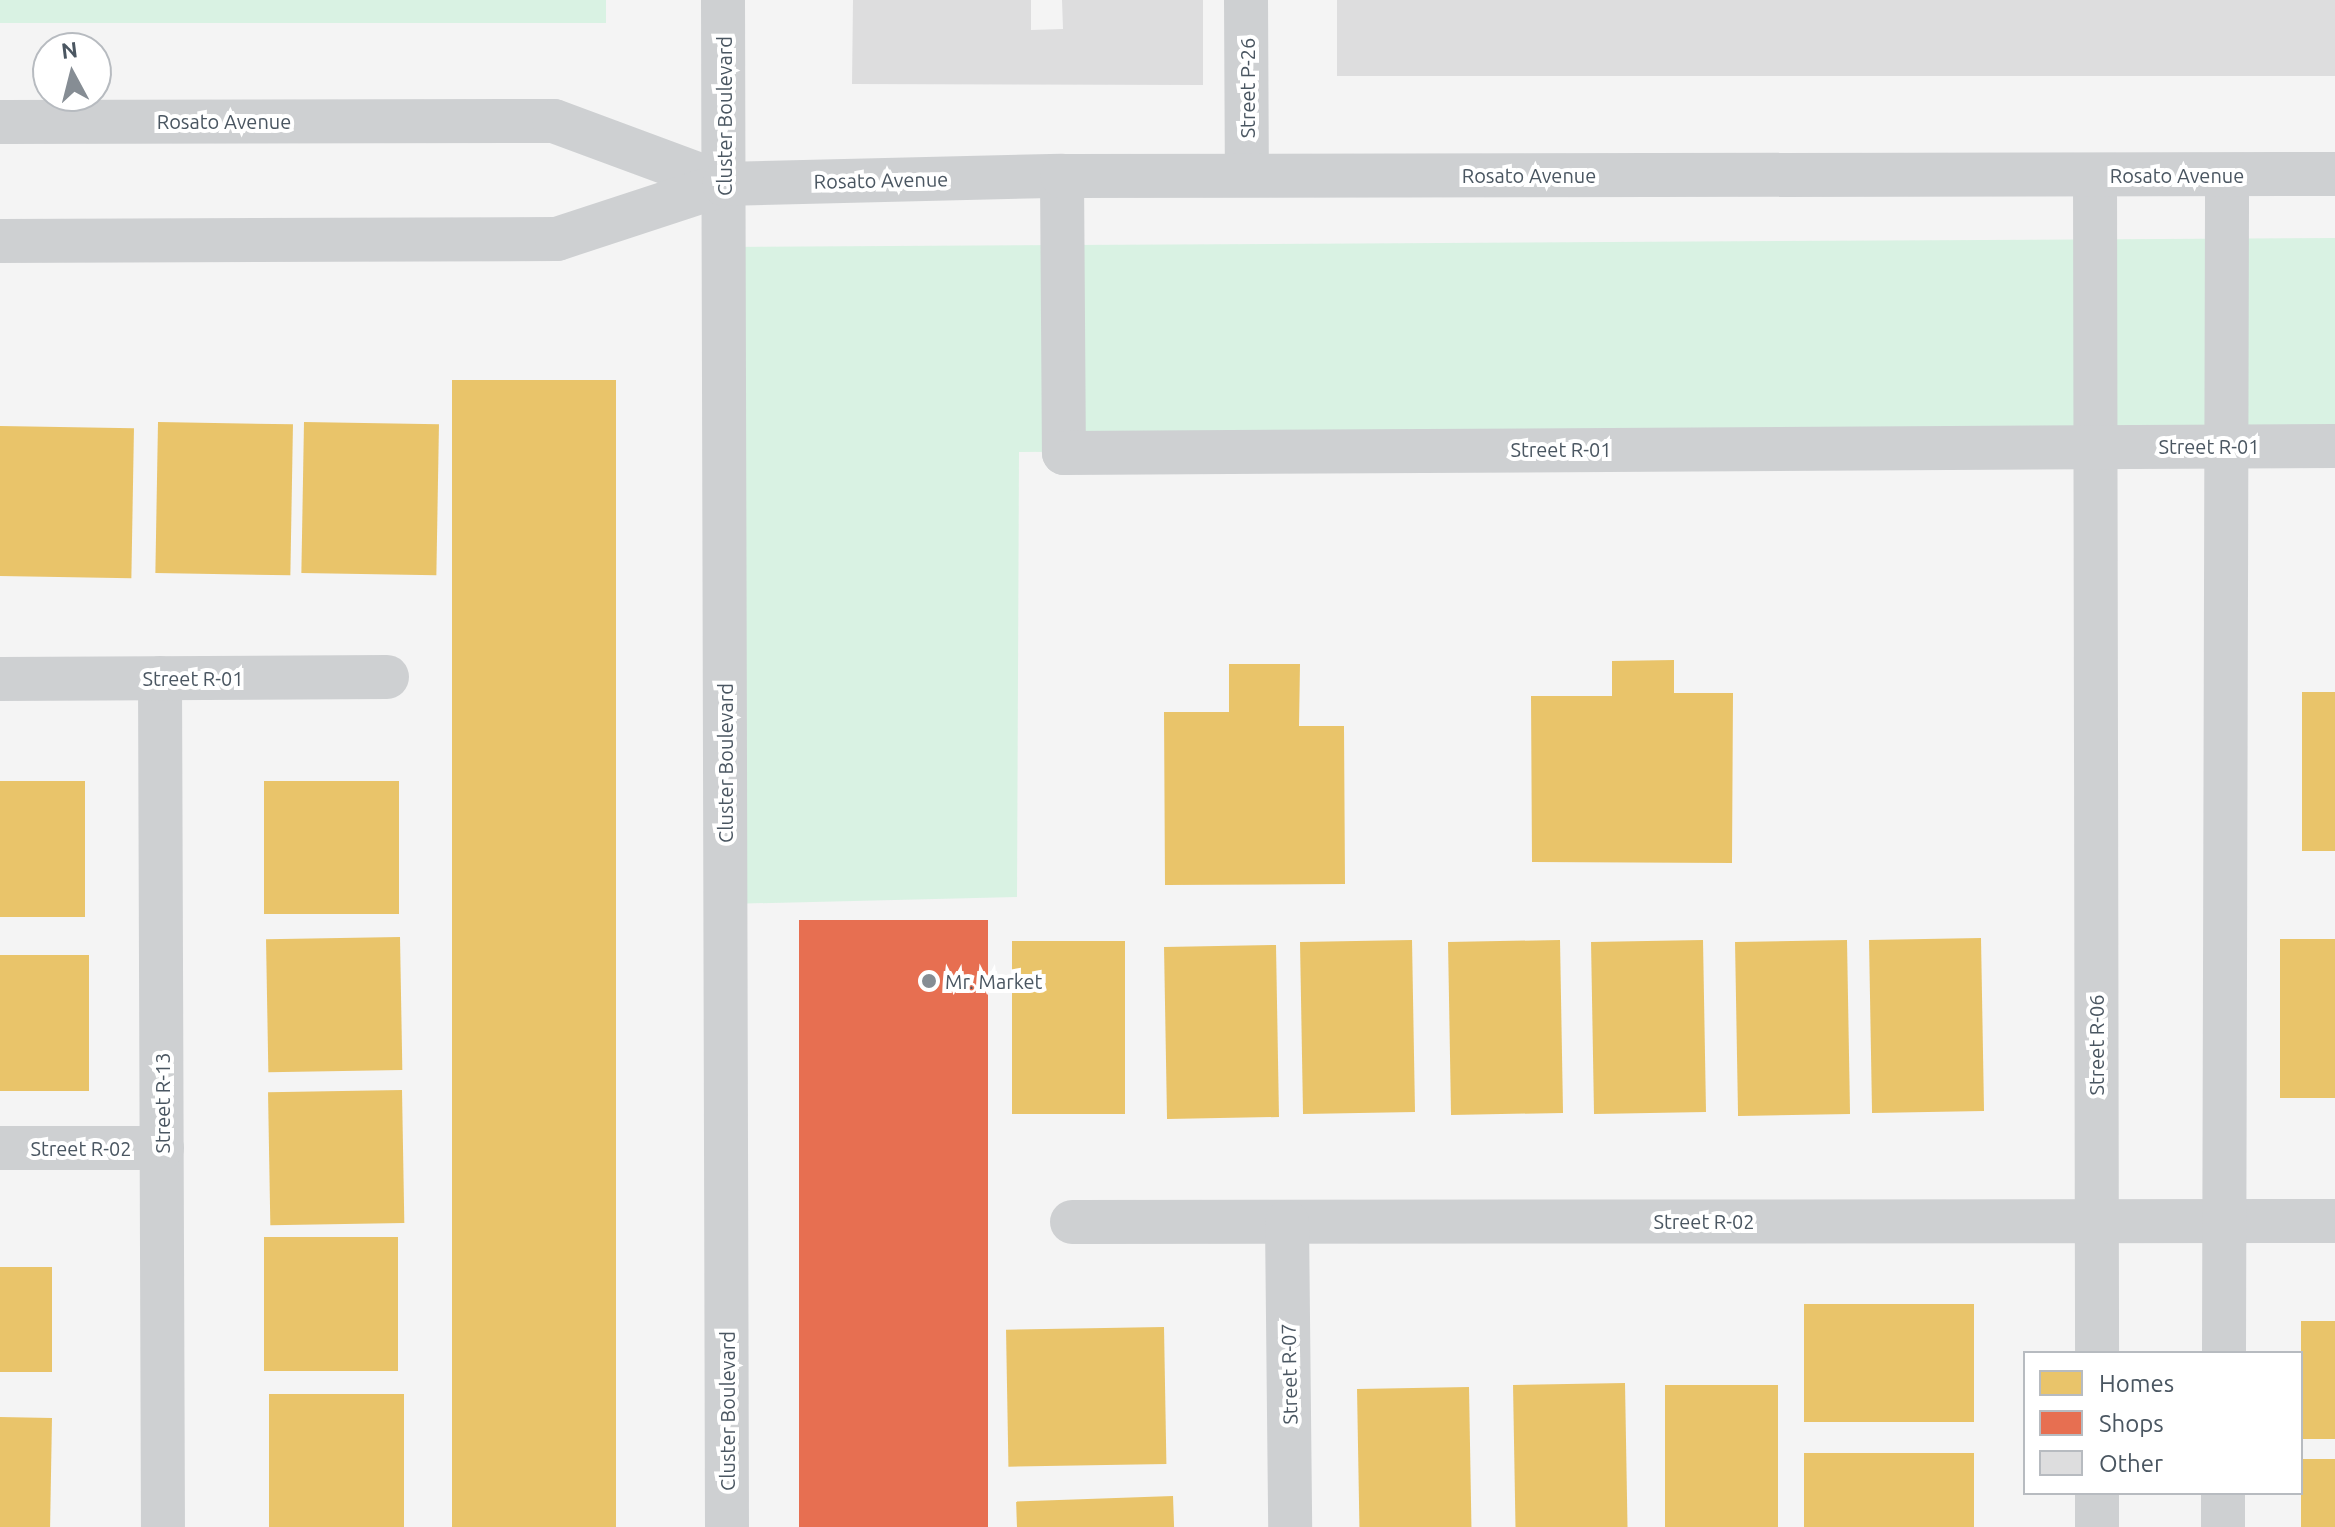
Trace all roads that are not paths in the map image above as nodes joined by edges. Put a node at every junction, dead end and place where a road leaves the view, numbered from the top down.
1 (723, 0) edge
2 (1246, 0) edge
3 (0, 122) edge
4 (2335, 174) edge
5 (1247, 175) junction
6 (2095, 175) junction
7 (2227, 175) junction
8 (1062, 176) junction
9 (724, 184) junction
10 (0, 241) edge
11 (2095, 446) junction
12 (2225, 446) junction
13 (2335, 446) edge
14 (387, 677) dead end
15 (160, 678) junction
16 (0, 679) edge
17 (0, 1148) edge
18 (162, 1148) junction
19 (2097, 1221) junction
20 (2224, 1221) junction
21 (2335, 1221) edge
22 (1072, 1222) dead end
23 (1287, 1222) junction
24 (2097, 1351) edge
25 (2224, 1351) edge
26 (2097, 1495) edge
27 (2223, 1495) edge
28 (163, 1527) edge
29 (727, 1527) edge
30 (1290, 1527) edge
31 (2097, 1527) edge
32 (2223, 1527) edge

1 - 9 street, Cluster Boulevard
2 - 5 street, Street P-26
3 - 9 street, Rosato Avenue
4 - 7 street, Rosato Avenue
5 - 6 street, Rosato Avenue
5 - 8 street, Rosato Avenue
6 - 7 street, Rosato Avenue
6 - 11 street, Street R-06
7 - 12 street
8 - 9 street, Rosato Avenue
8 - 11 street, Street R-01
9 - 10 street, Rosato Avenue
9 - 29 street, Cluster Boulevard
11 - 12 street, Street R-01
11 - 19 street, Street R-06
12 - 13 street, Street R-01
12 - 20 street
14 - 15 street, Street R-01
15 - 16 street, Street R-01
15 - 18 street, Street R-13
17 - 18 street, Street R-02
18 - 28 street, Street R-13
19 - 20 street, Street R-02
19 - 23 street, Street R-02
19 - 24 street, Street R-06
20 - 21 street, Street R-02
20 - 25 street
22 - 23 street, Street R-02
23 - 30 street, Street R-07
26 - 31 street
27 - 32 street

